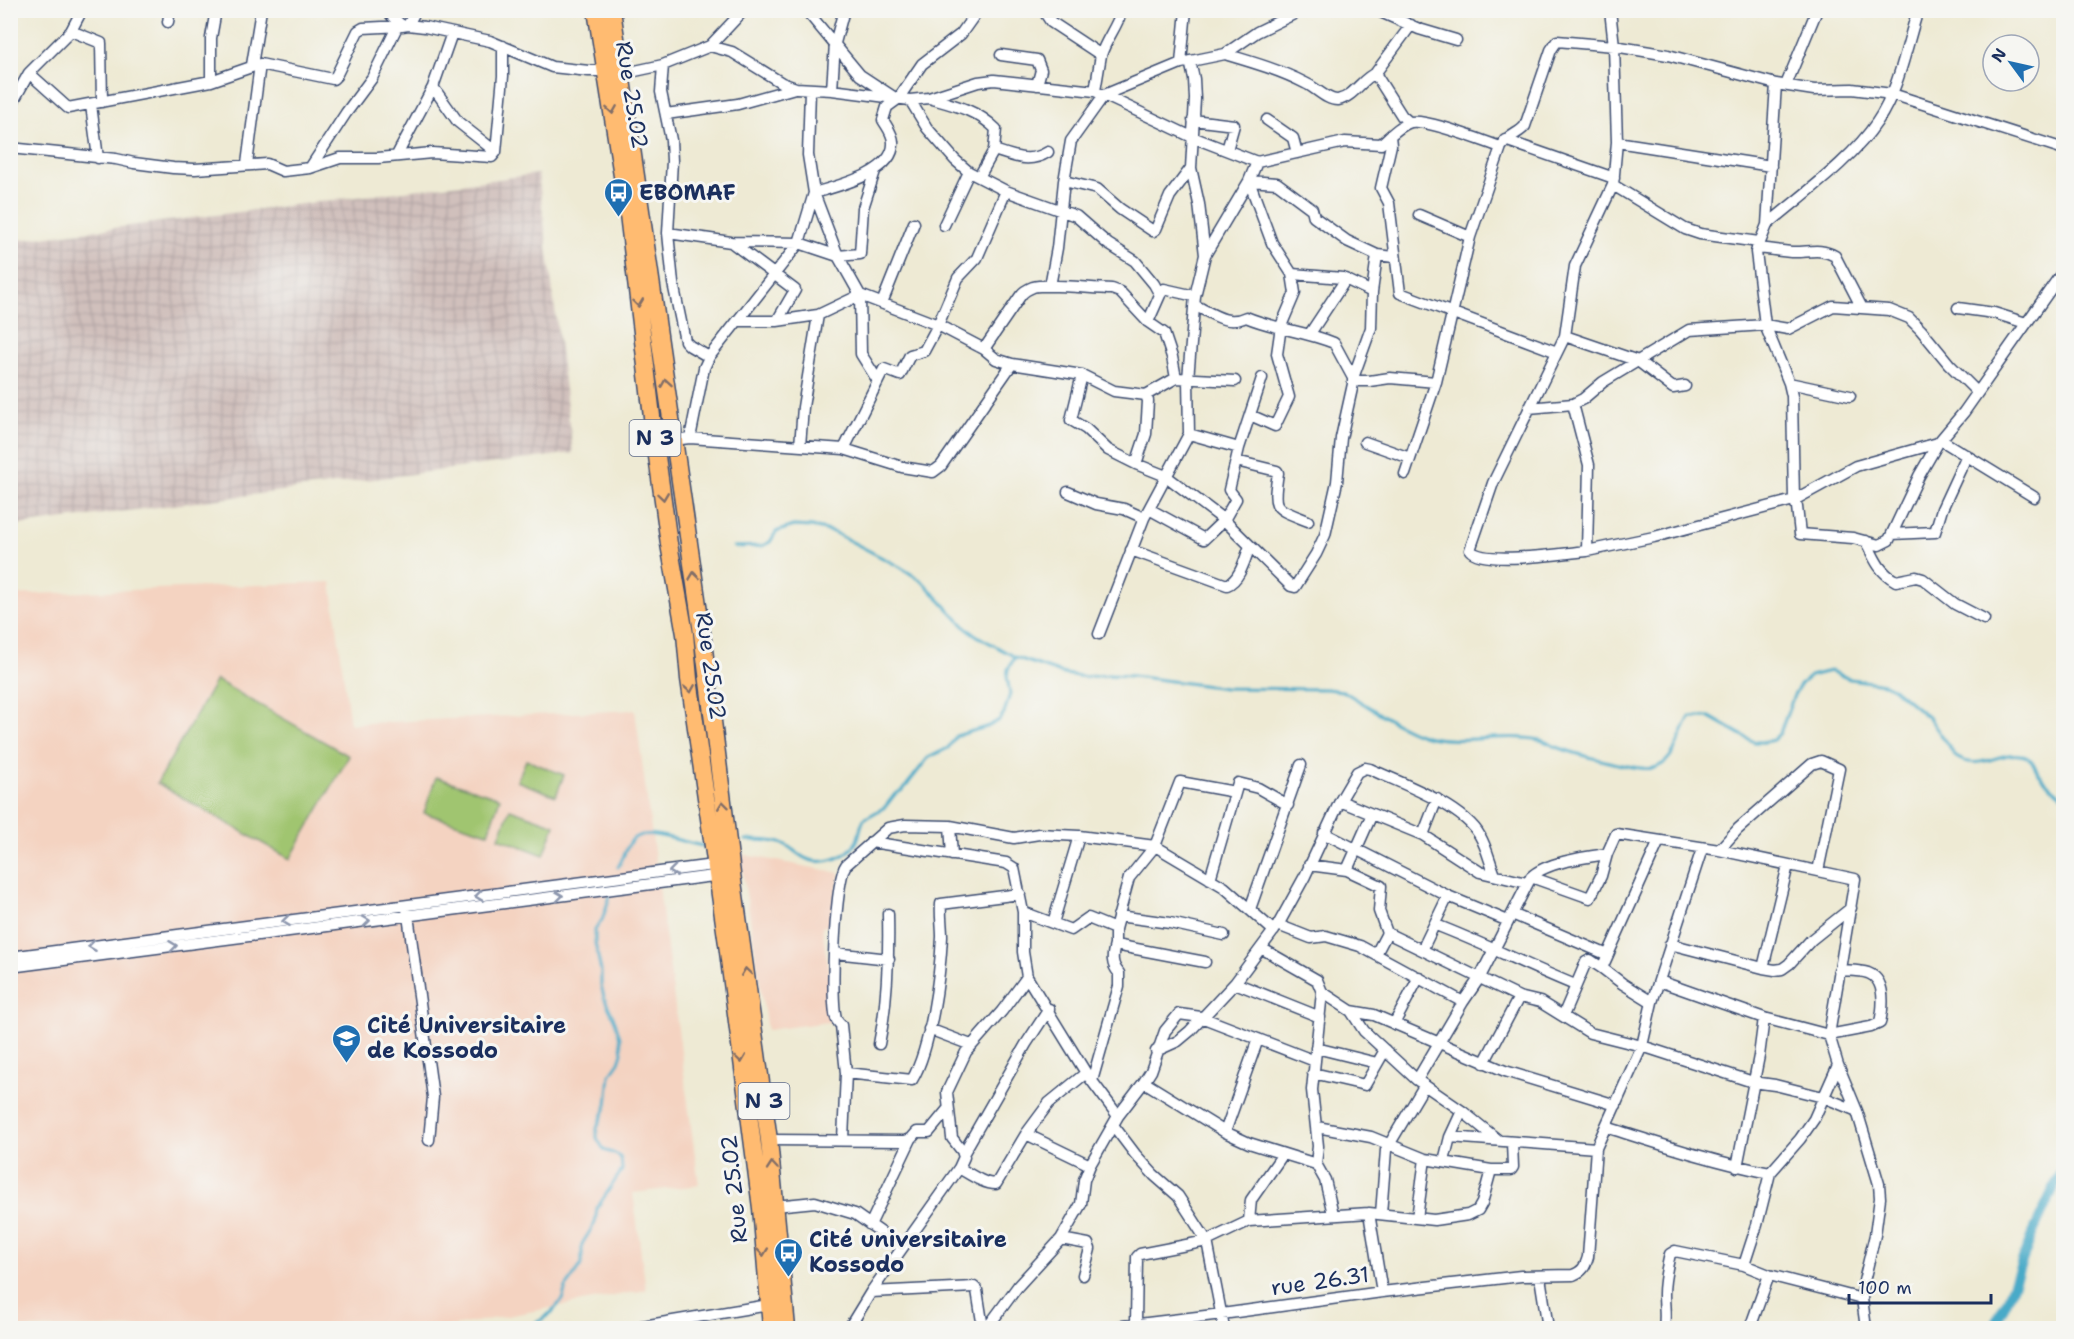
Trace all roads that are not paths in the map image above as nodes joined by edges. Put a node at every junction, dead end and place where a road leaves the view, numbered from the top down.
1 (82, 10) edge
2 (216, 10) edge
3 (261, 10) edge
4 (386, 10) edge
5 (416, 10) edge
6 (596, 10) edge
7 (612, 10) edge
8 (744, 10) edge
9 (806, 10) edge
10 (844, 10) edge
11 (978, 10) edge
12 (1043, 10) edge
13 (1122, 10) edge
14 (1186, 10) edge
15 (1302, 10) edge
16 (1376, 10) edge
17 (1610, 10) edge
18 (1816, 10) edge
19 (1918, 10) edge
20 (1411, 25) junction
21 (402, 26) junction
22 (71, 31) junction
23 (452, 33) junction
24 (1456, 40) dead end
25 (835, 44) junction
26 (503, 46) junction
27 (710, 46) junction
28 (1614, 46) junction
29 (1225, 54) junction
30 (1001, 55) dead end
31 (1101, 55) junction
32 (1186, 62) junction
33 (256, 65) junction
34 (663, 65) junction
35 (614, 71) junction
36 (1376, 73) junction
37 (29, 74) junction
38 (211, 81) junction
39 (1037, 85) junction
40 (1781, 85) junction
41 (433, 87) junction
42 (796, 88) junction
43 (810, 90) junction
44 (832, 90) junction
45 (1100, 93) junction
46 (1892, 94) junction
47 (929, 98) junction
48 (898, 99) junction
49 (910, 100) junction
50 (96, 103) junction
51 (10, 107) edge
52 (666, 114) junction
53 (1193, 120) junction
54 (1267, 120) dead end
55 (1409, 122) junction
56 (1390, 136) junction
57 (1192, 137) junction
58 (1617, 142) junction
59 (1503, 143) junction
60 (2064, 149) edge
61 (994, 150) junction
62 (1227, 150) junction
63 (11, 152) edge
64 (496, 152) junction
65 (1048, 152) dead end
66 (1297, 153) junction
67 (397, 155) junction
68 (98, 158) junction
69 (1257, 162) junction
70 (247, 164) junction
71 (1771, 166) junction
72 (309, 168) junction
73 (1191, 168) junction
74 (875, 171) junction
75 (974, 174) junction
76 (1064, 181) junction
77 (1250, 181) junction
78 (1613, 182) junction
79 (1006, 191) junction
80 (814, 193) junction
81 (1060, 211) junction
82 (1419, 214) dead end
83 (914, 223) dead end
84 (944, 225) dead end
85 (1767, 225) junction
86 (668, 233) junction
87 (1470, 237) junction
88 (731, 242) junction
89 (799, 243) junction
90 (1758, 245) junction
91 (1204, 255) junction
92 (1377, 255) junction
93 (838, 256) junction
94 (1394, 257) junction
95 (2064, 270) edge
96 (774, 274) junction
97 (1292, 274) junction
98 (1346, 279) junction
99 (673, 283) junction
100 (652, 285) junction
101 (1050, 286) junction
102 (1372, 292) junction
103 (860, 295) junction
104 (1160, 295) junction
105 (1196, 301) junction
106 (882, 303) junction
107 (1862, 308) junction
108 (1958, 309) dead end
109 (1452, 313) junction
110 (818, 315) junction
111 (738, 321) junction
112 (777, 321) junction
113 (1148, 322) junction
114 (2026, 323) junction
115 (938, 325) junction
116 (1765, 325) junction
117 (1281, 327) junction
118 (1309, 335) junction
119 (1565, 336) junction
120 (984, 349) junction
121 (1557, 352) junction
122 (709, 357) junction
123 (1638, 362) junction
124 (1012, 364) junction
125 (1082, 375) junction
126 (1176, 378) junction
127 (1262, 378) dead end
128 (1188, 379) junction
129 (1353, 379) junction
130 (878, 381) junction
131 (1235, 381) dead end
132 (1436, 382) junction
133 (1789, 383) junction
134 (1685, 386) dead end
135 (1977, 392) junction
136 (1146, 395) junction
137 (1850, 396) dead end
138 (1573, 404) junction
139 (1529, 408) junction
140 (1250, 415) junction
141 (1189, 434) junction
142 (682, 439) junction
143 (655, 442) junction
144 (1365, 442) dead end
145 (1940, 442) junction
146 (800, 446) junction
147 (1239, 448) junction
148 (844, 449) junction
149 (1967, 455) junction
150 (1410, 459) junction
151 (1236, 461) junction
152 (1136, 464) junction
153 (1405, 474) dead end
154 (1166, 476) junction
155 (1068, 492) dead end
156 (2034, 496) dead end
157 (1794, 501) junction
158 (1147, 513) junction
159 (1224, 520) junction
160 (1308, 521) dead end
161 (1892, 534) junction
162 (1866, 542) junction
163 (1250, 546) junction
164 (1131, 550) junction
165 (1587, 551) junction
166 (1983, 619) dead end
167 (1099, 634) dead end
168 (1301, 765) dead end
169 (1235, 792) junction
170 (1437, 799) junction
171 (1340, 801) junction
172 (1288, 805) junction
173 (1372, 814) junction
174 (950, 826) junction
175 (1324, 833) junction
176 (1423, 835) junction
177 (1079, 836) junction
178 (1659, 841) junction
179 (871, 842) junction
180 (1155, 846) junction
181 (1356, 849) junction
182 (1702, 849) junction
183 (1719, 850) junction
184 (1607, 854) junction
185 (952, 855) junction
186 (1309, 865) junction
187 (1788, 865) junction
188 (723, 869) junction
189 (1347, 870) junction
190 (1818, 872) junction
191 (1495, 875) junction
192 (1210, 879) junction
193 (1529, 880) junction
194 (1020, 894) junction
195 (1448, 896) junction
196 (1851, 908) junction
197 (1250, 909) junction
198 (408, 910) junction
199 (1023, 912) junction
200 (888, 914) dead end
201 (1118, 916) junction
202 (1510, 917) junction
203 (1053, 923) junction
204 (1436, 925) junction
205 (1276, 928) junction
206 (1115, 929) junction
207 (1387, 933) junction
208 (1224, 935) dead end
209 (1671, 944) junction
210 (1115, 945) junction
211 (1261, 948) junction
212 (1422, 950) junction
213 (1494, 950) junction
214 (835, 953) junction
215 (1376, 954) junction
216 (1608, 955) junction
217 (10, 957) edge
218 (889, 958) junction
219 (1205, 962) dead end
220 (10, 967) edge
221 (1602, 968) junction
222 (1763, 968) junction
223 (1839, 970) junction
224 (1027, 977) junction
225 (1419, 977) junction
226 (1480, 977) junction
227 (1659, 981) junction
228 (1235, 982) junction
229 (1575, 985) junction
230 (1322, 992) junction
231 (1519, 997) junction
232 (1463, 1002) junction
233 (1652, 1002) junction
234 (1049, 1009) junction
235 (1351, 1011) junction
236 (1563, 1016) junction
237 (1201, 1017) junction
238 (1320, 1017) junction
239 (1764, 1018) junction
240 (1394, 1024) junction
241 (929, 1029) junction
242 (1829, 1035) junction
243 (1258, 1039) junction
244 (879, 1044) dead end
245 (1439, 1044) junction
246 (970, 1045) junction
247 (1642, 1046) junction
248 (1316, 1048) junction
249 (1385, 1050) junction
250 (1156, 1051) junction
251 (1484, 1063) junction
252 (1377, 1064) junction
253 (1838, 1065) junction
254 (1314, 1067) junction
255 (846, 1073) junction
256 (1089, 1077) junction
257 (1144, 1082) junction
258 (1753, 1082) junction
259 (1421, 1083) junction
260 (1823, 1097) junction
261 (1616, 1105) junction
262 (948, 1108) junction
263 (1462, 1111) junction
264 (1857, 1111) junction
265 (1115, 1120) junction
266 (1317, 1127) junction
267 (1606, 1127) junction
268 (1225, 1132) junction
269 (1026, 1134) junction
270 (1450, 1137) junction
271 (843, 1139) junction
272 (911, 1139) junction
273 (429, 1140) dead end
274 (769, 1140) junction
275 (1498, 1140) junction
276 (1512, 1142) junction
277 (1390, 1143) junction
278 (1596, 1148) junction
279 (963, 1154) junction
280 (1283, 1154) junction
281 (1425, 1159) junction
282 (1444, 1161) junction
283 (1316, 1164) junction
284 (1090, 1165) junction
285 (1737, 1167) junction
286 (959, 1168) junction
287 (1491, 1170) junction
288 (1770, 1173) junction
289 (775, 1206) junction
290 (1369, 1213) junction
291 (1382, 1214) junction
292 (1333, 1215) junction
293 (1417, 1218) junction
294 (1248, 1221) junction
295 (870, 1225) junction
296 (1061, 1239) junction
297 (1207, 1241) junction
298 (902, 1247) junction
299 (1744, 1265) junction
300 (1083, 1275) dead end
301 (1769, 1275) junction
302 (1540, 1277) junction
303 (871, 1292) junction
304 (1382, 1292) junction
305 (1862, 1299) junction
306 (776, 1304) junction
307 (1222, 1314) junction
308 (1136, 1324) junction
309 (631, 1329) edge
310 (771, 1329) edge
311 (787, 1329) edge
312 (849, 1329) edge
313 (985, 1329) edge
314 (1106, 1329) edge
315 (1224, 1329) edge
316 (1548, 1329) edge
317 (1664, 1329) edge
318 (1750, 1329) edge
319 (1866, 1329) edge

1 - 22 street
2 - 38 street
3 - 33 street
4 - 21 street
5 - 21 street
6 - 35 main road, Rue 25.02 / N 3
7 - 35 main road, N 3
8 - 27 street
9 - 25 street
10 - 25 street
11 - 48 street
12 - 31 street
13 - 31 street
14 - 32 street
15 - 29 street
16 - 20 street
17 - 28 street
18 - 40 street
19 - 46 street
20 - 24 street
20 - 36 street
21 - 23 street
21 - 33 street
21 - 72 street
22 - 37 street
22 - 50 street
23 - 26 street
23 - 41 street
25 - 44 street
25 - 48 street
26 - 35 street
26 - 64 street
27 - 34 street
27 - 42 street
28 - 40 street
28 - 58 street
28 - 59 street
29 - 32 street
29 - 36 street
30 - 39 street
31 - 45 street
32 - 45 street
32 - 53 street
33 - 38 street
33 - 70 street
34 - 35 street
34 - 52 street
35 - 100 main road, N 3
35 -> 143 main road, Rue 25.02 / N 3
36 - 55 street
37 - 50 street
37 - 51 street
38 - 50 street
39 - 45 street
39 - 47 street
40 - 46 street
40 - 71 street
41 - 64 street
41 - 67 street
42 - 43 street
42 - 52 street
43 - 44 street
43 - 80 street
44 - 48 street
45 - 57 street
45 - 76 street
46 - 60 street
46 - 85 street
47 - 49 street
47 - 61 street
48 - 49 street
48 - 74 street
49 - 75 street
50 - 68 street
52 - 86 street
53 - 57 street
53 - 62 street
54 - 66 street
55 - 56 street
55 - 59 street
56 - 66 street
56 - 94 street
57 - 62 street
57 - 73 street
58 - 71 street
58 - 78 street
59 - 78 street
59 - 87 street
61 - 65 street
61 - 75 street
62 - 69 street
63 - 68 street
64 - 67 street
66 - 69 street
67 - 72 street
68 - 70 street
69 - 77 street
70 - 72 street
71 - 85 street
73 - 76 street
73 - 91 street
74 - 80 street
74 - 93 street
75 - 79 street
75 - 84 street
76 - 81 street
77 - 91 street
77 - 92 street
77 - 97 street
78 - 90 street
78 - 119 street
79 - 81 street
79 - 115 street
80 - 89 street
80 - 93 street
81 - 101 street
81 - 104 street
82 - 87 street
83 - 106 street
85 - 90 street
86 - 88 street
86 - 99 street
87 - 109 street
88 - 89 street
88 - 96 street
89 - 93 street
89 - 96 street
90 - 107 street
90 - 116 street
91 - 105 street
92 - 94 street
92 - 102 street
93 - 103 street
94 - 109 street
95 - 114 street
96 - 111 street
96 - 112 street
97 - 98 street
97 - 117 street
98 - 102 street
98 - 118 street
99 - 100 street
99 - 122 street
142 -> 100 main road, N 3
101 - 113 street
101 - 120 street
102 - 129 street
103 - 106 street
103 - 110 street
103 - 130 street
104 - 105 street
104 - 113 street
105 - 117 street
105 - 128 street
106 - 115 street
107 - 116 street
107 - 135 street
108 - 114 street
109 - 121 street
109 - 132 street
110 - 112 street
110 - 146 street
111 - 112 street
111 - 122 street
113 - 126 street
114 - 135 street
115 - 120 street
115 - 130 street
116 - 123 street
116 - 133 street
117 - 118 street
117 - 140 street
118 - 129 street
119 - 121 street
119 - 123 street
120 - 124 street
121 - 139 street
122 - 142 street
123 - 134 street
123 - 138 street
124 - 125 street
124 - 148 street
125 - 136 street
125 - 152 street
126 - 128 street
126 - 136 street
127 - 140 street
128 - 131 street
128 - 141 street
129 - 132 street
129 - 163 street
130 - 148 street
132 - 150 street
133 - 137 street
133 - 157 street
135 - 145 street
136 - 152 street
138 - 139 street
138 - 165 street
139 - 165 street
140 - 147 street
141 - 147 street
141 - 154 street
142 - 143 street
142 - 146 street
188 -> 142 main road, N 3
143 -> 188 main road, Rue 25.02 / N 3
144 - 150 street
145 - 149 street
145 - 157 street
145 - 161 street
146 - 148 street
147 - 151 street
149 - 156 street
149 - 161 street
150 - 153 street
151 - 159 street
151 - 160 street
152 - 154 street
154 - 158 street
154 - 159 street
155 - 158 street
157 - 162 street
157 - 165 street
158 - 159 street
158 - 164 street
159 - 163 street
161 - 162 street
162 - 166 street
163 - 164 street
164 - 167 street
168 - 172 street
169 - 172 street
169 - 180 street
169 - 192 street
170 - 171 street
170 - 176 street
170 - 191 street
171 - 173 street
171 - 175 street
172 - 197 street
173 - 176 street
173 - 181 street
174 - 177 street
174 - 179 street
174 - 185 street
175 - 181 street
175 - 186 street
176 - 191 street
177 - 180 street
177 - 203 street
178 - 182 street
178 - 184 street
178 - 216 street
179 - 185 street
179 - 214 street
180 - 192 street
180 - 201 street
181 - 189 street
181 - 195 street
182 - 183 street
182 - 209 street
183 - 187 street
183 - 190 street
184 - 193 street
184 - 193 street
185 - 194 street
186 - 189 street
186 - 205 street
187 - 190 street
187 - 222 street
188 - 198 street
274 -> 188 main road, N 3
188 -> 306 main road, Rue 25.02 / N 3
189 - 207 street
190 - 196 street
191 - 193 street
192 - 197 street
193 - 202 street
194 - 199 street
194 - 241 street
195 - 202 street
195 - 204 street
196 - 222 street
196 - 223 street
197 - 205 street
198 -> 217 street
220 -> 198 street
198 - 273 street
199 - 203 street
199 - 224 street
200 - 218 street
201 - 206 street
201 - 208 street
202 - 213 street
202 - 216 street
203 - 206 street
204 - 212 street
204 - 213 street
205 - 211 street
205 - 215 street
206 - 210 street
207 - 212 street
207 - 215 street
209 - 222 street
209 - 227 street
210 - 219 street
210 - 256 street
211 - 228 street
211 - 230 street
212 - 226 street
213 - 226 street
213 - 229 street
214 - 218 street
214 - 255 street
215 - 225 street
216 - 221 street
218 - 244 street
221 - 229 street
221 - 233 street
223 - 242 street
223 - 242 street
224 - 234 street
224 - 246 street
225 - 232 street
225 - 240 street
226 - 231 street
226 - 232 street
227 - 233 street
227 - 239 street
228 - 237 street
228 - 238 street
229 - 236 street
230 - 235 street
230 - 238 street
231 - 236 street
231 - 251 street
232 - 245 street
233 - 247 street
234 - 256 street
234 - 279 street
235 - 240 street
235 - 249 street
236 - 247 street
237 - 243 street
237 - 250 street
237 - 250 street
238 - 248 street
239 - 242 street
239 - 258 street
240 - 245 street
241 - 246 street
241 - 255 street
242 - 253 street
243 - 254 street
243 - 268 street
245 - 251 street
245 - 259 street
246 - 262 street
247 - 258 street
247 - 261 street
248 - 252 street
248 - 254 street
249 - 252 street
249 - 259 street
250 - 257 street
251 - 261 street
252 - 254 street
253 - 260 street
253 - 264 street
254 - 266 street
255 - 271 street
256 - 265 street
256 - 269 street
257 - 265 street
257 - 268 street
258 - 260 street
258 - 285 street
259 - 263 street
259 - 277 street
260 - 264 street
260 - 288 street
261 - 267 street
262 - 272 street
262 - 279 street
263 - 270 street
263 - 275 street
264 - 305 street
265 - 284 street
265 - 297 street
266 - 277 street
266 - 283 street
267 - 278 street
267 - 285 street
268 - 280 street
269 - 284 street
269 - 286 street
270 - 275 street
270 - 282 street
271 - 272 street
271 - 274 street
272 - 295 street
289 -> 274 main road, N 3
275 - 276 street
276 - 278 street
276 - 287 street
277 - 281 street
277 - 291 street
278 - 302 street, rue 26.31
279 - 286 street
280 - 283 street
280 - 294 street
281 - 282 street
281 - 293 street
282 - 287 street
283 - 292 street
284 - 296 street
285 - 288 street
286 - 298 street
287 - 293 street
288 - 299 street
289 - 295 street
289 - 306 main road, N 3
290 - 291 street
290 - 292 street
290 - 304 street
291 - 293 street
292 - 294 street
294 - 297 street
295 - 298 street
296 - 300 street
296 - 313 street
297 - 307 street
297 - 308 street
298 - 303 street
299 - 301 street
299 - 317 street
301 - 305 street
301 - 318 street
302 - 304 street, rue 26.31
302 - 316 street
303 - 312 street
303 - 313 street
304 - 307 street, rue 26.31
305 - 319 street
306 - 309 street
306 - 310 main road, Rue 25.02 / N 3
306 - 311 main road, N 3
307 - 308 street, rue 26.31
307 - 315 street
308 - 314 street, rue 26.31

